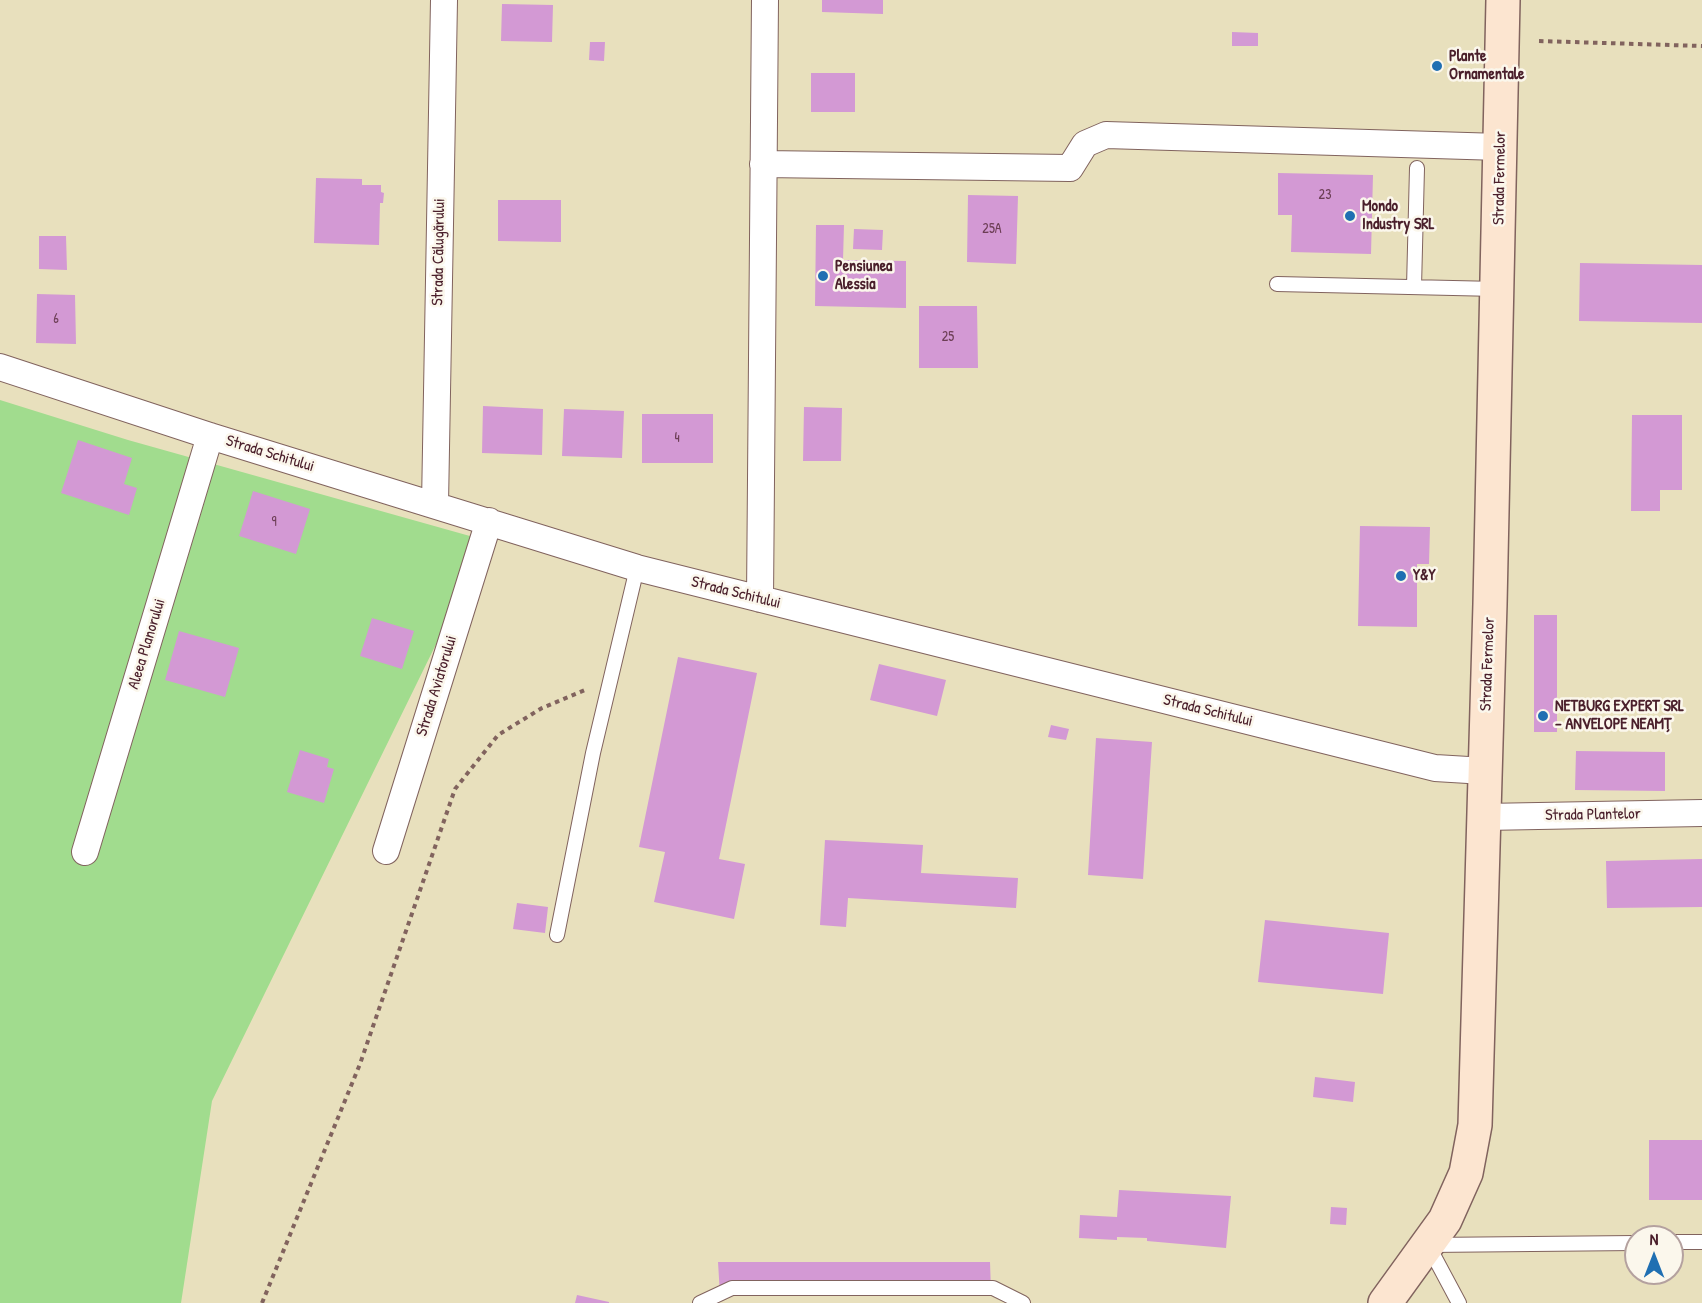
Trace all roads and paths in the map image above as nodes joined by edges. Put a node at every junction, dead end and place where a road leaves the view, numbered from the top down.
1 (444, 0) edge
2 (765, 0) edge
3 (1503, 0) edge
4 (1539, 41) dead end
5 (1702, 46) edge
6 (1500, 147) junction
7 (763, 164) junction
8 (1417, 168) dead end
9 (1277, 284) dead end
10 (1414, 287) junction
11 (1497, 289) junction
12 (0, 367) edge
13 (210, 436) junction
14 (435, 504) junction
15 (489, 520) junction
16 (636, 568) junction
17 (760, 599) junction
18 (611, 679) junction
19 (1485, 771) junction
20 (1702, 813) edge
21 (1484, 817) junction
22 (386, 851) dead end
23 (85, 852) dead end
24 (557, 934) dead end
25 (1684, 1242) edge
26 (1702, 1242) edge
27 (1624, 1243) edge
28 (1428, 1245) junction
29 (262, 1303) edge
30 (700, 1303) edge
31 (1023, 1303) edge
32 (1385, 1303) edge
33 (1459, 1303) edge

1 - 14 street, Strada Călugărului
2 - 7 street
3 - 6 street, Strada Fermelor
4 - 5 path
6 - 7 street
6 - 11 street, Strada Fermelor
7 - 17 street
8 - 10 lane
9 - 10 lane
10 - 11 lane
11 - 19 street, Strada Fermelor
12 - 13 street, Strada Schitului
13 - 14 street, Strada Schitului
13 - 23 street, Aleea Planorului
14 - 15 street, Strada Schitului
15 - 16 street, Strada Schitului
15 - 22 street, Strada Aviatorului
16 - 17 street, Strada Schitului
16 - 18 lane
17 - 19 street, Strada Schitului
18 - 24 lane
18 - 29 path
19 - 21 street, Strada Fermelor
20 - 21 street, Strada Plantelor
21 - 28 street, Strada Fermelor
25 - 26 lane
27 - 28 lane
28 - 32 street, Strada Fermelor
28 - 33 lane
30 - 31 lane

